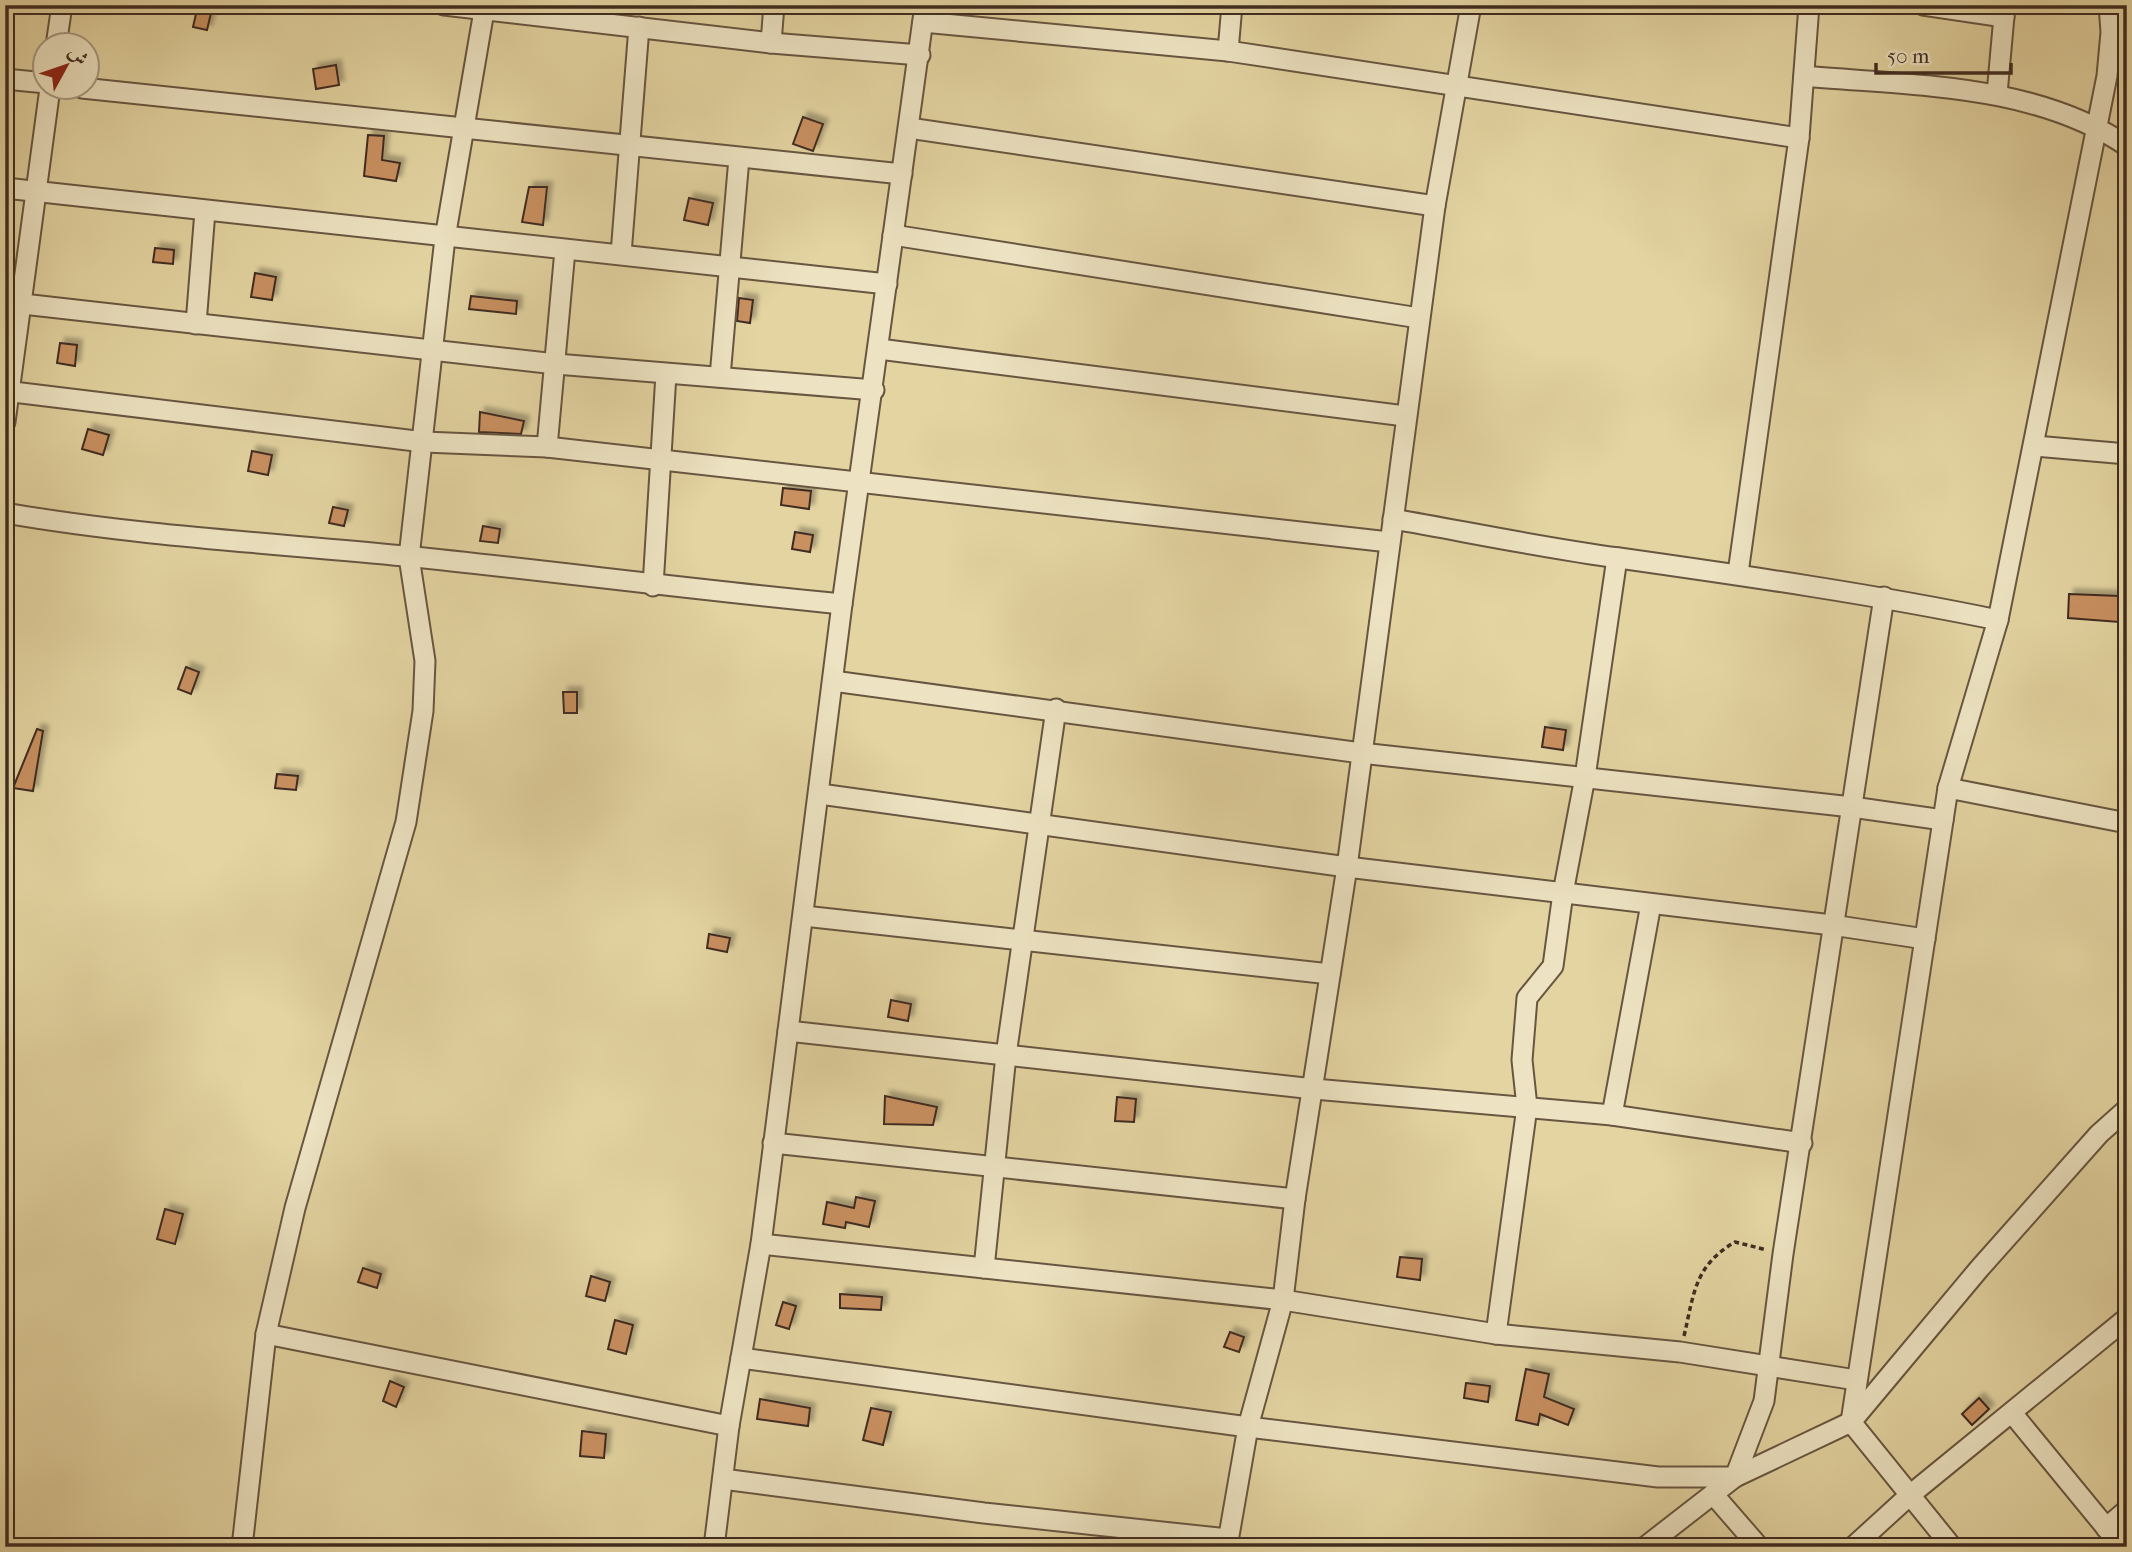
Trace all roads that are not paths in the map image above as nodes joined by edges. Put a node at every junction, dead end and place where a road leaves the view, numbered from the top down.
1 (62, 5) edge
2 (444, 5) edge
3 (774, 5) edge
4 (1232, 5) edge
5 (1471, 5) edge
6 (1809, 5) edge
7 (1923, 5) edge
8 (2109, 5) edge
9 (485, 7) edge
10 (2004, 11) edge
11 (924, 13) edge
12 (639, 27) junction
13 (2119, 30) edge
14 (58, 32) edge
15 (771, 43) junction
16 (1228, 51) junction
17 (919, 55) junction
18 (1804, 76) junction
19 (5, 79) edge
20 (32, 82) edge
21 (1457, 84) junction
22 (102, 90) edge
23 (1997, 94) junction
24 (48, 102) edge
25 (2098, 127) junction
26 (909, 128) junction
27 (462, 129) junction
28 (1799, 138) junction
29 (631, 145) junction
30 (2127, 146) edge
31 (739, 158) junction
32 (902, 174) junction
33 (5, 188) edge
34 (34, 191) junction
35 (1435, 206) junction
36 (205, 211) junction
37 (893, 235) junction
38 (444, 238) junction
39 (565, 250) junction
40 (621, 254) junction
41 (728, 268) junction
42 (887, 284) junction
43 (13, 303) edge
44 (1419, 318) junction
45 (196, 324) junction
46 (879, 349) junction
47 (434, 351) junction
48 (556, 364) junction
49 (666, 374) junction
50 (720, 377) junction
51 (874, 390) junction
52 (7, 391) edge
53 (1405, 416) junction
54 (5, 422) edge
55 (424, 442) junction
56 (2035, 446) junction
57 (547, 447) junction
58 (2127, 454) edge
59 (661, 461) junction
60 (860, 483) junction
61 (5, 513) edge
62 (1393, 519) junction
63 (1389, 542) junction
64 (409, 557) junction
65 (1617, 558) junction
66 (1738, 573) junction
67 (653, 586) junction
68 (1884, 597) junction
69 (842, 604) junction
70 (1998, 620) junction
71 (833, 681) junction
72 (1056, 709) junction
73 (1361, 753) junction
74 (1586, 777) junction
75 (1948, 789) junction
76 (820, 794) junction
77 (1852, 807) junction
78 (1943, 820) junction
79 (2127, 822) edge
80 (1041, 825) junction
81 (1347, 867) junction
82 (1563, 893) junction
83 (1651, 904) junction
84 (804, 916) junction
85 (1832, 925) junction
86 (1925, 939) junction
87 (1024, 940) junction
88 (1330, 974) junction
89 (788, 1031) junction
90 (1006, 1055) junction
91 (1314, 1088) junction
92 (1527, 1107) junction
93 (2127, 1109) edge
94 (1612, 1115) junction
95 (773, 1143) junction
96 (1802, 1143) junction
97 (993, 1167) junction
98 (1295, 1199) junction
99 (761, 1244) junction
100 (984, 1268) junction
101 (1283, 1300) junction
102 (2127, 1318) edge
103 (266, 1334) junction
104 (1496, 1334) junction
105 (740, 1358) junction
106 (1770, 1366) junction
107 (1856, 1380) junction
108 (2012, 1413) junction
109 (1851, 1422) junction
110 (729, 1426) junction
111 (1248, 1427) junction
112 (1735, 1477) junction
113 (723, 1479) junction
114 (1713, 1494) junction
115 (1910, 1494) junction
116 (2127, 1510) edge
117 (2106, 1528) junction
118 (1228, 1543) edge
119 (242, 1547) edge
120 (714, 1547) edge
121 (1645, 1547) edge
122 (1759, 1547) edge
123 (1853, 1547) edge
124 (1952, 1547) edge
125 (2122, 1547) edge

1 - 14 street
2 - 9 street
3 - 15 street
4 - 16 street
5 - 21 street
6 - 18 street
7 - 10 street
8 - 13 street
9 - 12 street
9 - 27 street
10 - 23 street
11 - 16 street
11 - 17 street
12 - 15 street
12 - 29 street
13 - 25 street
15 - 17 street
16 - 21 street
17 - 26 street
18 - 23 street
18 - 28 street
19 - 20 street
21 - 28 street
21 - 35 street
22 - 27 street
23 - 25 street
24 - 34 street
25 - 30 street
25 - 56 street
26 - 32 street
26 - 35 street
27 - 29 street
27 - 38 street
28 - 66 street
29 - 31 street
29 - 40 street
31 - 32 street
31 - 41 street
32 - 37 street
33 - 34 street
34 - 36 street
34 - 43 street
35 - 44 street
36 - 38 street
36 - 45 street
37 - 42 street
37 - 44 street
38 - 39 street
38 - 47 street
39 - 40 street
39 - 48 street
40 - 41 street
41 - 42 street
41 - 50 street
42 - 46 street
43 - 45 street
43 - 52 street
44 - 53 street
45 - 47 street
46 - 51 street
46 - 53 street
47 - 48 street
47 - 55 street
48 - 49 street
48 - 57 street
49 - 50 street
49 - 59 street
50 - 51 street
51 - 60 street
52 - 54 street
52 - 55 street
53 - 62 street
55 - 57 street
55 - 64 street
56 - 58 street
56 - 70 street
57 - 59 street
59 - 60 street
59 - 67 street
60 - 63 street
60 - 69 street
61 - 64 street
62 - 63 street
62 - 65 street
63 - 73 street
64 - 67 street
64 - 103 street
65 - 66 street
65 - 74 street
66 - 68 street
67 - 69 street
68 - 70 street
68 - 77 street
69 - 71 street
70 - 75 street
71 - 72 street
71 - 76 street
72 - 73 street
72 - 80 street
73 - 74 street
73 - 81 street
74 - 77 street
74 - 82 street
75 - 78 street
75 - 79 street
76 - 80 street
76 - 84 street
77 - 78 street
77 - 85 street
78 - 86 street
80 - 81 street
80 - 87 street
81 - 82 street
81 - 88 street
82 - 83 street
82 - 92 street
83 - 85 street
83 - 94 street
84 - 87 street
84 - 89 street
85 - 86 street
85 - 96 street
86 - 107 street
87 - 88 street
87 - 90 street
88 - 91 street
89 - 90 street
89 - 95 street
90 - 91 street
90 - 97 street
91 - 92 street
91 - 98 street
92 - 94 street
92 - 104 street
93 - 109 street
94 - 96 street
95 - 97 street
95 - 99 street
96 - 106 street
97 - 98 street
97 - 100 street
98 - 101 street
99 - 100 street
99 - 105 street
100 - 101 street
101 - 104 street
101 - 111 street
102 - 108 street
103 - 110 street
103 - 119 street
104 - 106 street
105 - 110 street
105 - 111 street
106 - 107 street
106 - 112 street
107 - 109 street
108 - 115 street
108 - 117 street
109 - 112 street
109 - 115 street
110 - 113 street
111 - 112 street
111 - 118 street
112 - 114 street
113 - 118 street
113 - 120 street
114 - 121 street
114 - 122 street
115 - 123 street
115 - 124 street
116 - 117 street
117 - 125 street

